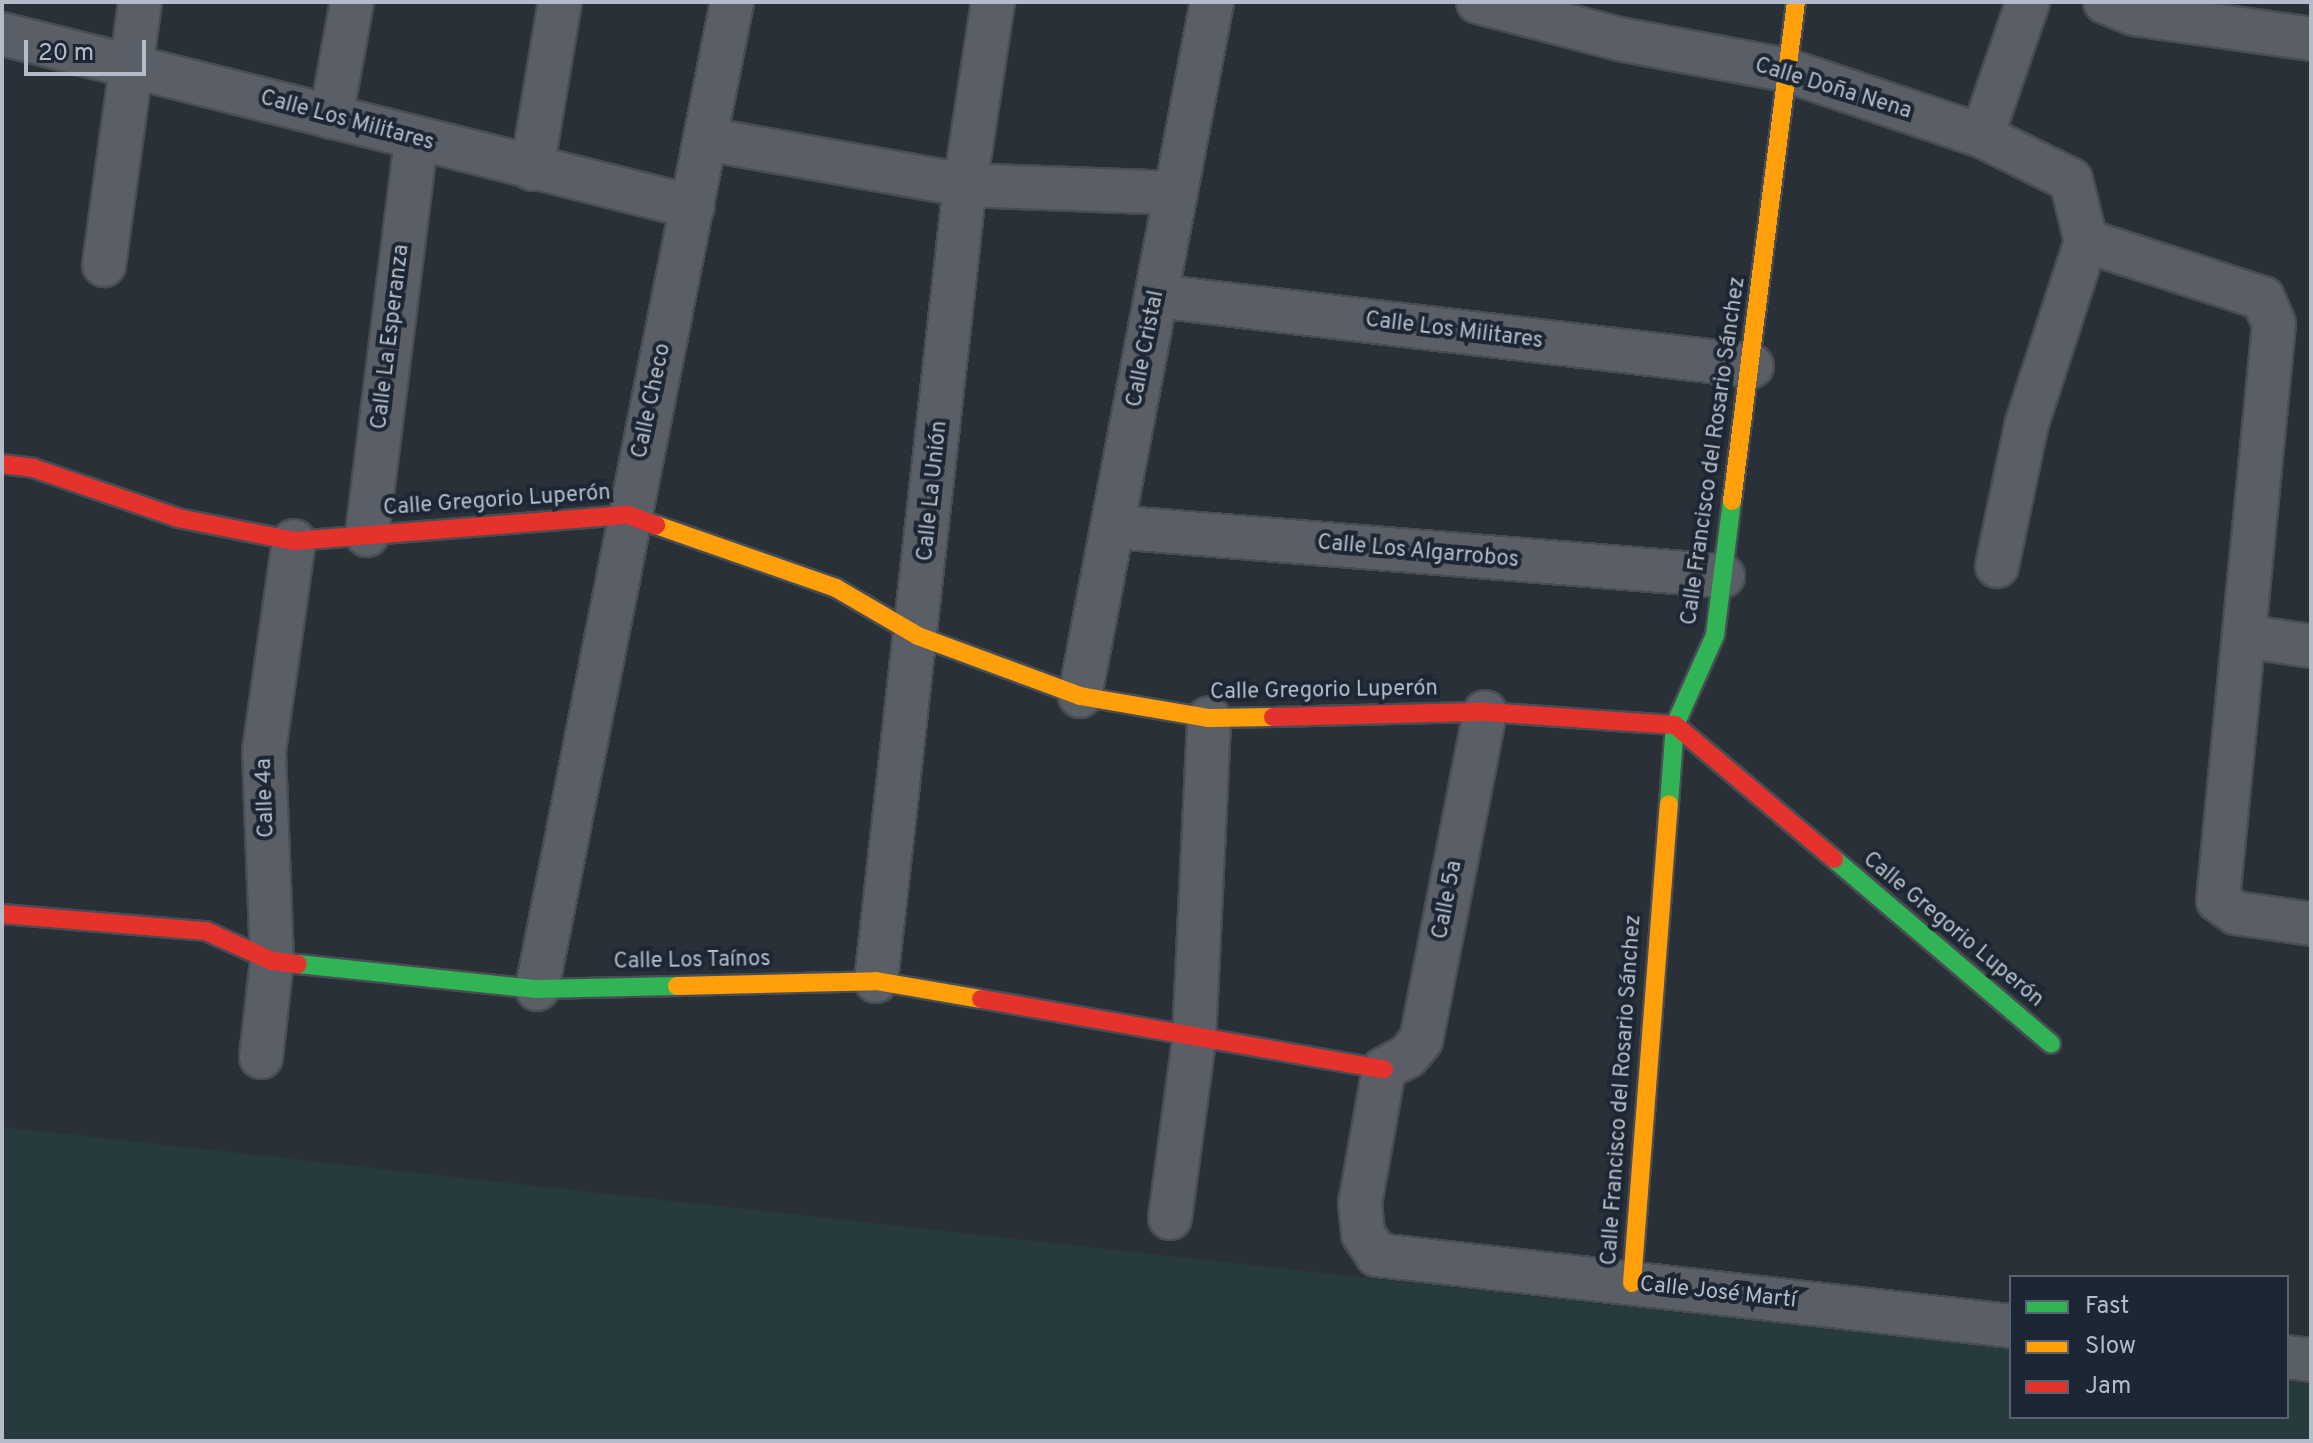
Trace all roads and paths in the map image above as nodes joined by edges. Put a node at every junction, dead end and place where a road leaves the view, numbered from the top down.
1 (140, 2) edge
2 (352, 2) edge
3 (560, 2) edge
4 (732, 2) edge
5 (993, 2) edge
6 (1212, 2) edge
7 (1478, 2) edge
8 (1796, 2) edge
9 (2028, 2) edge
10 (2105, 2) edge
11 (2, 34) edge
12 (2311, 39) edge
13 (131, 62) junction
14 (1786, 70) junction
15 (331, 117) junction
16 (1982, 136) junction
17 (416, 139) junction
18 (706, 139) junction
19 (532, 169) junction
20 (965, 185) junction
21 (1176, 193) junction
22 (693, 207) junction
23 (2086, 241) junction
24 (104, 265) dead end
25 (1156, 296) junction
26 (1752, 366) junction
27 (2, 464) edge
28 (628, 515) junction
29 (1113, 527) junction
30 (367, 535) junction
31 (294, 541) junction
32 (1997, 566) dead end
33 (1723, 576) junction
34 (918, 636) junction
35 (2244, 636) junction
36 (2311, 646) edge
37 (1080, 696) junction
38 (1485, 712) junction
39 (1209, 718) junction
40 (1675, 725) junction
41 (2, 914) edge
42 (2311, 924) edge
43 (272, 961) junction
44 (876, 981) junction
45 (537, 989) junction
46 (1194, 1040) junction
47 (2051, 1044) dead end
48 (261, 1057) dead end
49 (1384, 1069) junction
50 (1170, 1218) dead end
51 (1632, 1283) junction
52 (2009, 1326) edge
53 (2289, 1357) edge
54 (2311, 1360) edge

1 - 13 street
2 - 15 street
3 - 19 street
4 - 18 street, Calle Checo
5 - 20 street, Calle La Unión
6 - 21 street, Calle Cristal
7 - 14 street, Calle Doña Nena
8 - 14 street, Calle Francisco del Rosario Sánchez
9 - 16 street
10 - 12 street
11 - 13 street, Calle Los Militares
13 - 15 street, Calle Los Militares
13 - 24 street
14 - 16 street, Calle Doña Nena
14 - 26 street, Calle Francisco del Rosario Sánchez
15 - 17 street, Calle Los Militares
16 - 23 street, Calle Doña Nena
17 - 19 street, Calle Los Militares
17 - 30 street, Calle La Esperanza
18 - 20 street
18 - 22 street, Calle Checo
19 - 22 street, Calle Los Militares
20 - 21 street
20 - 34 street, Calle La Unión
21 - 25 street, Calle Cristal
22 - 28 street, Calle Checo
23 - 32 street
23 - 35 street
25 - 26 street, Calle Los Militares
25 - 29 street, Calle Cristal
26 - 33 street, Calle Francisco del Rosario Sánchez
27 - 31 street, Calle Gregorio Luperón
28 - 30 street, Calle Gregorio Luperón
28 - 34 street, Calle Gregorio Luperón
28 - 45 street, Calle Checo
29 - 33 street, Calle Los Algarrobos
29 - 37 street, Calle Cristal
30 - 31 street, Calle Gregorio Luperón
31 - 43 street, Calle 4a
33 - 40 street, Calle Francisco del Rosario Sánchez
34 - 37 street, Calle Gregorio Luperón
34 - 44 street, Calle La Unión
35 - 36 street
35 - 42 street
37 - 39 street, Calle Gregorio Luperón
38 - 39 street, Calle Gregorio Luperón
38 - 40 street, Calle Gregorio Luperón
38 - 49 street, Calle 5a
39 - 46 street
40 - 47 street, Calle Gregorio Luperón
40 - 51 street, Calle Francisco del Rosario Sánchez
41 - 43 street, Calle Los Taínos
43 - 45 street, Calle Los Taínos
43 - 48 street, Calle 4a
44 - 45 street, Calle Los Taínos
44 - 46 street, Calle Los Taínos
46 - 49 street, Calle Los Taínos
46 - 50 street
49 - 51 street, Calle José Martí
51 - 52 street, Calle José Martí
53 - 54 street

